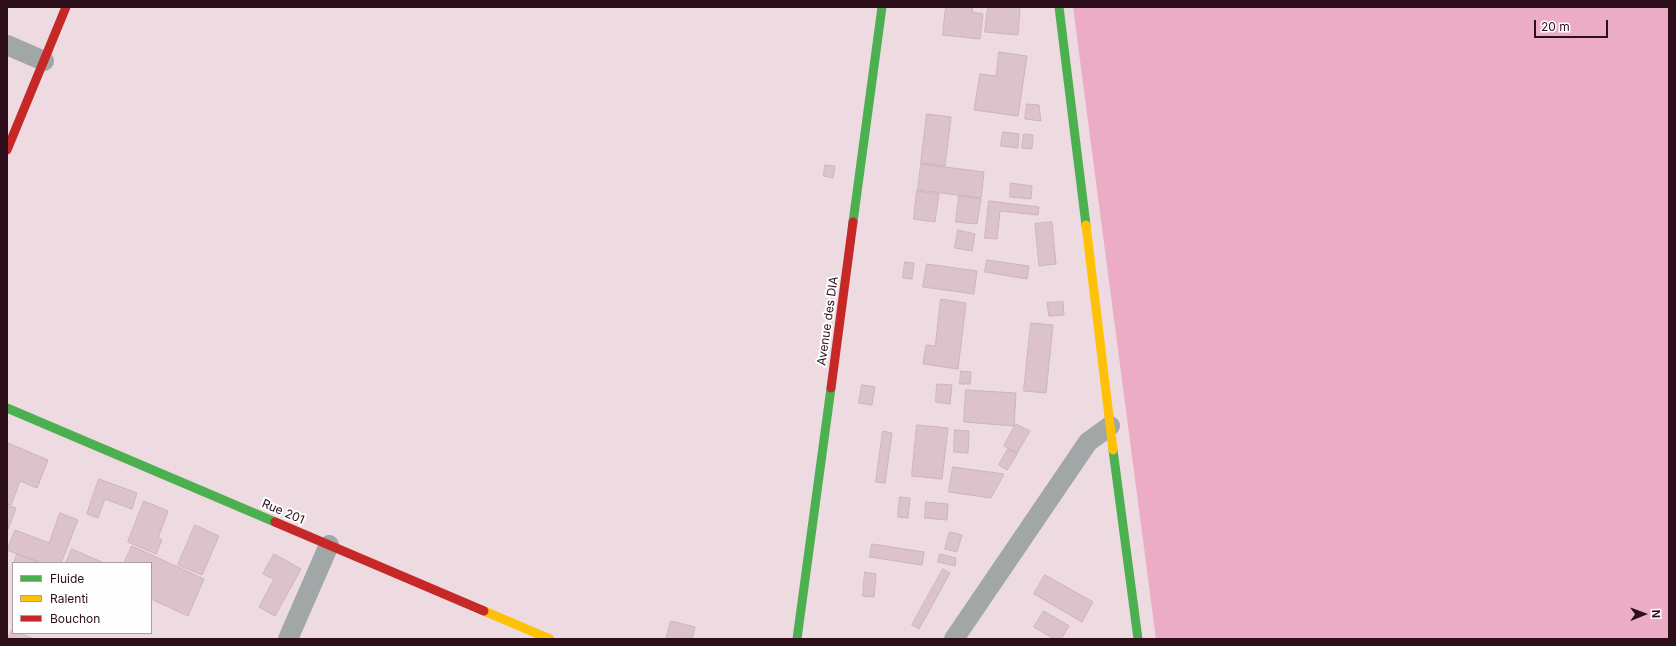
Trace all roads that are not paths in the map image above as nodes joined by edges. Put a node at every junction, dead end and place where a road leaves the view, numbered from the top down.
1 (66, 7) edge
2 (882, 7) edge
3 (1059, 7) edge
4 (7, 45) edge
5 (44, 61) junction
6 (7, 150) edge
7 (7, 408) edge
8 (1110, 426) junction
9 (329, 545) junction
10 (288, 639) edge
11 (550, 639) edge
12 (797, 639) edge
13 (954, 639) edge
14 (1138, 639) edge

1 - 5 street
2 - 12 street, Avenue des DIA
3 - 8 street
4 - 5 street
5 - 6 street
7 - 9 street, Rue 201
8 - 13 street
8 - 14 street
9 - 10 street
9 - 11 street, Rue 201

